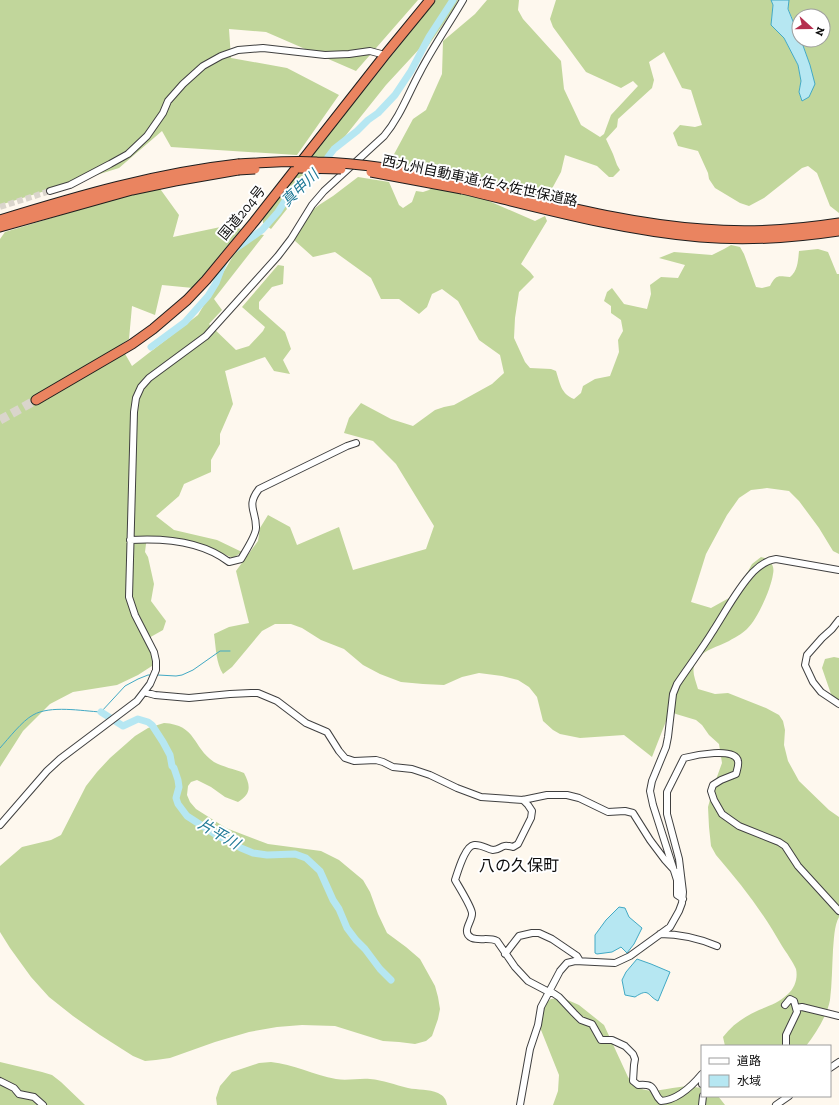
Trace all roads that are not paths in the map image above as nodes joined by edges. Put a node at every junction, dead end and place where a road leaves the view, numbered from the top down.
1 (430, 0) edge
2 (463, 0) edge
3 (385, 55) junction
4 (238, 167) junction
5 (463, 186) junction
6 (50, 191) tunnel mouth
7 (0, 220) edge
8 (839, 223) edge
9 (0, 227) edge
10 (839, 231) edge
11 (36, 400) tunnel mouth
12 (356, 443) dead end
13 (130, 540) junction
14 (839, 570) edge
15 (839, 620) edge
16 (144, 692) junction
17 (839, 704) edge
18 (523, 800) junction
19 (0, 824) edge
20 (675, 871) junction
21 (683, 899) junction
22 (839, 911) edge
23 (660, 934) junction
24 (716, 946) dead end
25 (505, 954) junction
26 (580, 961) junction
27 (550, 991) junction
28 (785, 1005) dead end
29 (796, 1008) junction
30 (839, 1016) edge
31 (786, 1045) edge
32 (701, 1075) edge
33 (0, 1082) edge
34 (788, 1097) edge
35 (43, 1105) edge
36 (520, 1105) edge
37 (776, 1105) edge

1 - 3 highway, 国道204号
2 - 13 street
3 - 6 street
3 - 11 highway, 国道204号
4 - 5 highway, 西九州自動車道;佐々佐世保道路, bridge
4 - 7 highway, 西九州自動車道;佐々佐世保道路
4 - 9 highway, 西九州自動車道;佐々佐世保道路
5 - 8 highway, 西九州自動車道;佐々佐世保道路
5 - 10 highway, 西九州自動車道;佐々佐世保道路
12 - 13 street
13 - 16 street
14 - 20 street
15 - 17 street
16 - 18 street
16 - 19 street
18 - 20 street
18 - 25 street
20 - 21 street
21 - 22 street
21 - 23 street
23 - 24 street
23 - 26 street
25 - 26 street
25 - 27 street
26 - 27 street
27 - 32 street
27 - 36 street
28 - 29 street
29 - 30 street
29 - 31 street
33 - 35 street
34 - 37 street

